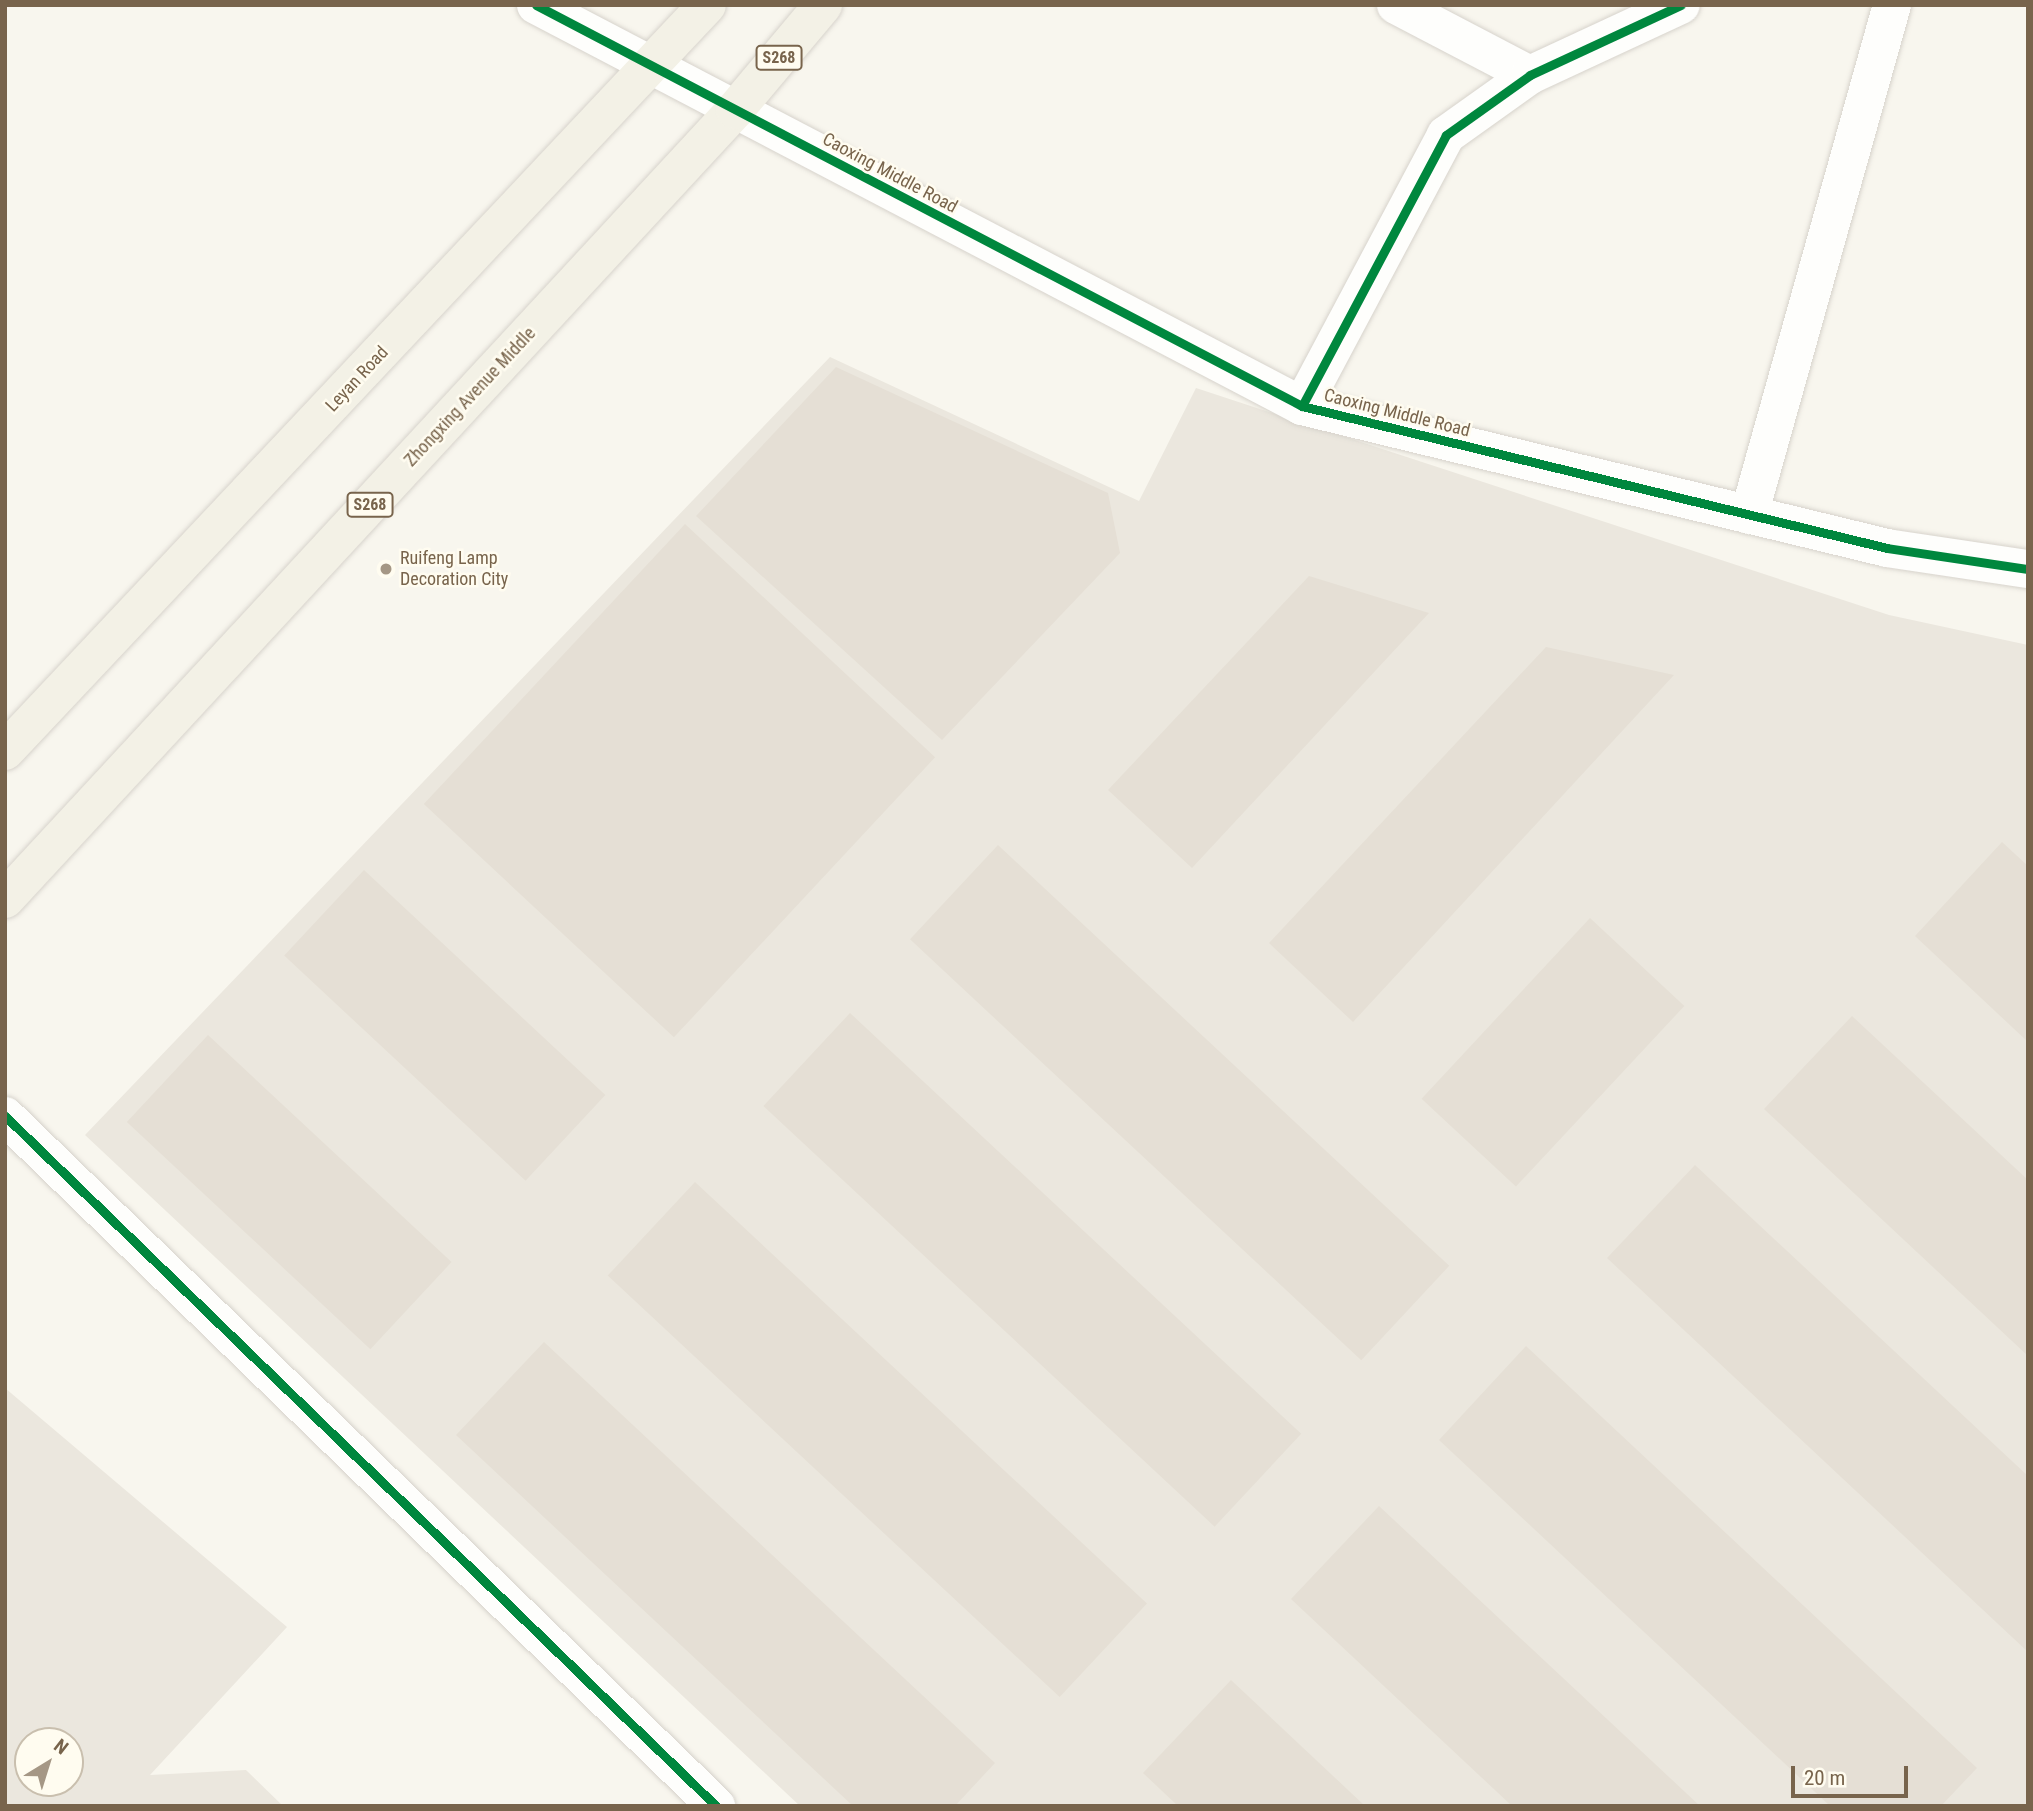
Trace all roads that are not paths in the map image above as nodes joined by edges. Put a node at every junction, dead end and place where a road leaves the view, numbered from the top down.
1 (536, 5) edge
2 (707, 5) edge
3 (823, 5) edge
4 (1396, 5) edge
5 (1681, 5) edge
6 (1892, 5) edge
7 (651, 66) junction
8 (1530, 75) junction
9 (735, 110) junction
10 (1301, 406) junction
11 (1749, 514) junction
12 (2028, 569) edge
13 (5, 751) edge
14 (5, 900) edge
15 (5, 1116) edge
16 (716, 1806) edge

1 - 7 street, Caoxing Middle Road
2 - 7 main road, Leyan Road
3 - 9 main road, S268
4 - 8 street
5 - 8 street
6 - 11 street
7 - 9 street, Caoxing Middle Road
7 - 13 main road, Leyan Road
8 - 10 street
9 - 10 street, Caoxing Middle Road
9 - 14 main road, Zhongxing Avenue Middle / S268
10 - 11 street, Caoxing Middle Road
11 - 12 street, Caoxing Middle Road
15 - 16 street

